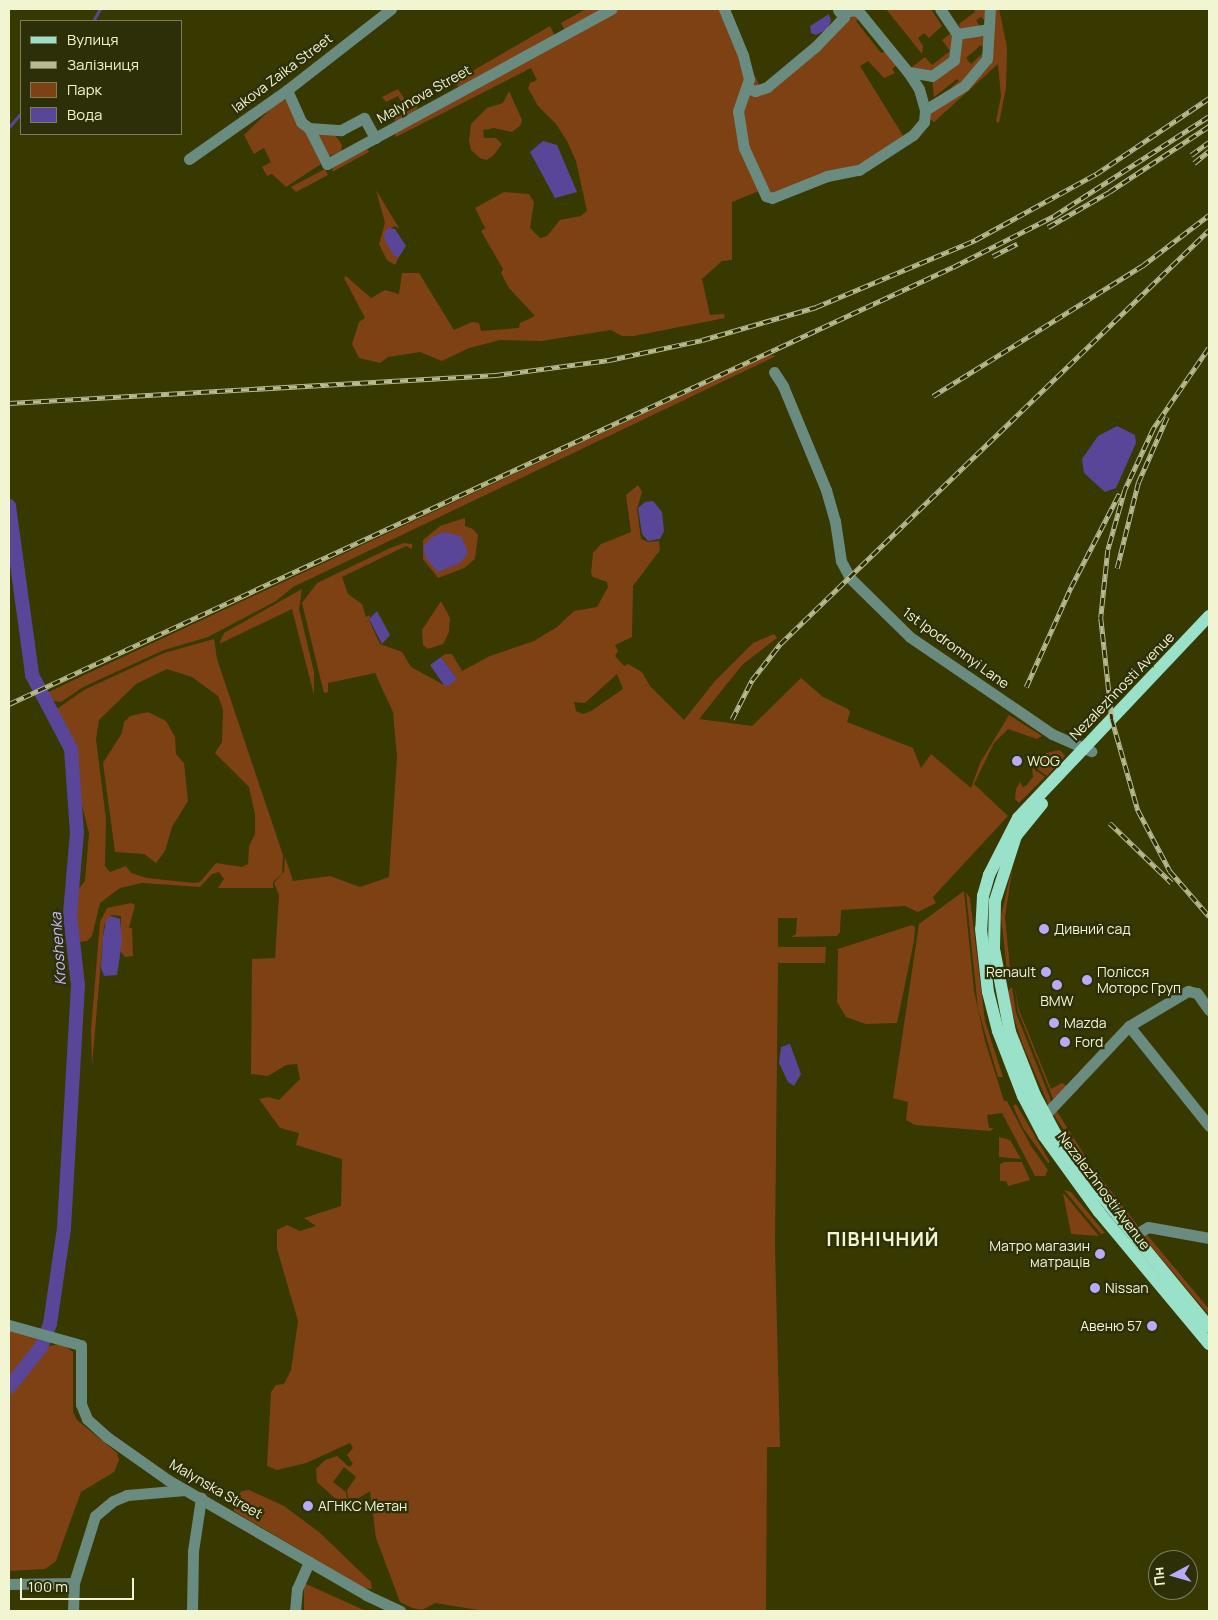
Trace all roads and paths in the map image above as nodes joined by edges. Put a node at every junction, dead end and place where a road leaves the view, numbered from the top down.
1 (391, 9) edge
2 (611, 9) edge
3 (724, 9) edge
4 (940, 9) edge
5 (990, 9) edge
6 (840, 13) edge
7 (954, 29) junction
8 (988, 29) junction
9 (908, 72) junction
10 (748, 88) junction
11 (287, 90) junction
12 (925, 110) junction
13 (309, 128) junction
14 (341, 130) junction
15 (375, 138) junction
16 (352, 150) junction
17 (189, 159) dead end
18 (774, 372) dead end
19 (1209, 616) edge
20 (1209, 628) edge
21 (1087, 749) junction
22 (1209, 1010) edge
23 (1129, 1026) junction
24 (1045, 1115) junction
25 (1209, 1126) edge
26 (1133, 1236) junction
27 (1209, 1238) edge
28 (9, 1325) edge
29 (1209, 1327) edge
30 (1209, 1344) edge
31 (186, 1490) junction
32 (201, 1498) junction
33 (309, 1562) junction
34 (74, 1583) junction
35 (9, 1584) edge
36 (73, 1611) edge
37 (192, 1611) edge
38 (296, 1611) edge
39 (402, 1611) edge

1 - 11 street, Iakova Zaika Street
2 - 15 street, Malynova Street
3 - 10 street
4 - 7 street
5 - 8 street
6 - 9 street
6 - 10 street
7 - 8 street
7 - 9 street
8 - 12 street
9 - 12 street
10 - 12 street
11 - 13 street, Malynova Street
11 - 17 street, Iakova Zaika Street
13 - 14 street
13 - 16 street, Malynova Street
14 - 15 street
14 - 16 street
15 - 16 street, Malynova Street
18 - 21 street, 1st Ipodromnyi Lane
19 - 21 main road, Nezalezhnosti Avenue
20 - 21 main road, Nezalezhnosti Avenue
21 - 24 main road, Nezalezhnosti Avenue
21 - 30 main road, Nezalezhnosti Avenue
22 - 23 street
23 - 24 street
23 - 25 street
24 - 26 main road, Nezalezhnosti Avenue
26 - 27 street
26 - 29 main road, Nezalezhnosti Avenue
28 - 31 street, Malynska Street
31 - 32 street, Malynska Street
31 - 34 street
32 - 33 street, Malynska Street
32 - 37 street
33 - 38 street
33 - 39 street, Malynska Street
34 - 35 street
34 - 36 street

